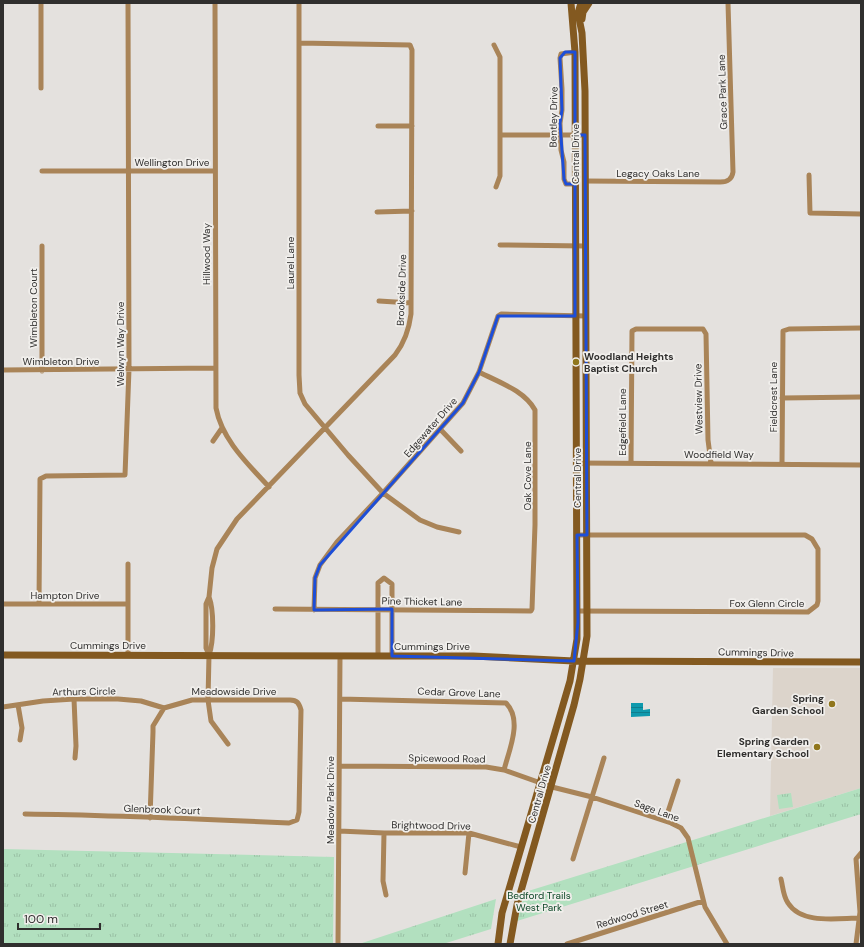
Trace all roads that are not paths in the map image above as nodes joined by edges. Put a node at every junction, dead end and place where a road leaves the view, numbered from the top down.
1 (41, 3) edge
2 (128, 3) edge
3 (214, 3) edge
4 (299, 3) edge
5 (571, 3) edge
6 (582, 3) edge
7 (589, 3) edge
8 (728, 3) edge
9 (582, 33) junction
10 (299, 43) junction
11 (494, 45) dead end
12 (575, 52) junction
13 (41, 88) dead end
14 (378, 126) dead end
15 (412, 126) junction
16 (500, 135) junction
17 (560, 135) junction
18 (575, 135) junction
19 (585, 135) junction
20 (42, 171) dead end
21 (129, 171) junction
22 (214, 171) junction
23 (809, 175) dead end
24 (729, 180) joint
25 (585, 182) junction
26 (574, 184) junction
27 (496, 187) dead end
28 (412, 211) junction
29 (377, 212) dead end
30 (861, 214) edge
31 (42, 246) dead end
32 (500, 246) dead end
33 (574, 246) junction
34 (585, 246) junction
35 (379, 301) dead end
36 (412, 303) junction
37 (575, 316) junction
38 (586, 316) junction
39 (861, 328) edge
40 (706, 334) joint
41 (215, 368) junction
42 (129, 369) junction
43 (3, 370) edge
44 (42, 370) junction
45 (479, 372) junction
46 (861, 397) edge
47 (782, 398) junction
48 (222, 428) junction
49 (325, 429) junction
50 (440, 429) junction
51 (213, 441) dead end
52 (461, 450) dead end
53 (576, 463) junction
54 (588, 463) junction
55 (631, 463) junction
56 (711, 463) junction
57 (782, 464) junction
58 (861, 465) edge
59 (269, 488) junction
60 (384, 493) junction
61 (459, 532) dead end
62 (577, 535) junction
63 (587, 535) junction
64 (128, 564) dead end
65 (3, 604) edge
66 (39, 604) junction
67 (128, 604) junction
68 (377, 609) junction
69 (392, 609) junction
70 (275, 610) dead end
71 (314, 610) junction
72 (531, 611) joint
73 (578, 611) junction
74 (586, 611) junction
75 (3, 655) edge
76 (128, 655) junction
77 (208, 655) junction
78 (340, 656) junction
79 (378, 656) junction
80 (392, 656) junction
81 (574, 661) junction
82 (584, 661) junction
83 (861, 662) edge
84 (340, 698) junction
85 (74, 699) junction
86 (208, 700) junction
87 (18, 705) junction
88 (3, 708) edge
89 (164, 708) junction
90 (20, 740) dead end
91 (228, 744) dead end
92 (75, 758) dead end
93 (604, 758) dead end
94 (340, 766) junction
95 (504, 770) junction
96 (678, 780) dead end
97 (541, 783) junction
98 (552, 787) junction
99 (592, 797) junction
100 (25, 814) dead end
101 (150, 818) junction
102 (297, 820) joint
103 (665, 821) junction
104 (339, 831) junction
105 (384, 833) junction
106 (469, 833) junction
107 (521, 847) junction
108 (861, 853) edge
109 (573, 859) dead end
110 (465, 873) dead end
111 (781, 879) dead end
112 (386, 895) dead end
113 (703, 901) junction
114 (861, 918) edge
115 (338, 944) edge
116 (498, 944) edge
117 (510, 944) edge
118 (567, 944) edge
119 (726, 944) edge
120 (856, 944) edge

1 - 13 street
2 - 21 street, Welwyn Way Drive
3 - 22 street, Hillwood Way
4 - 10 street, Laurel Lane
5 - 12 main road, Central Drive
6 - 9 main road, Central Drive
7 - 9 main road
8 - 24 street, Grace Park Lane
9 - 19 main road, Central Drive
10 - 15 street, Brookside Drive
10 - 49 street, Laurel Lane
11 - 16 street
12 - 17 street, Bentley Drive
12 - 18 main road, Central Drive
14 - 15 street
15 - 28 street, Brookside Drive
16 - 17 street
16 - 27 street
17 - 18 street
17 - 26 street, Bentley Drive
18 - 19 street
18 - 26 main road, Central Drive
19 - 25 main road, Central Drive
20 - 21 street, Wellington Drive
21 - 22 street, Wellington Drive
21 - 42 street, Welwyn Way Drive
22 - 41 street, Hillwood Way
23 - 30 street
24 - 25 street, Legacy Oaks Lane
25 - 34 main road, Central Drive
26 - 33 main road, Central Drive
28 - 29 street
28 - 36 street, Brookside Drive
31 - 44 street, Wimbleton Court
32 - 33 street
33 - 34 street
33 - 37 main road, Central Drive
34 - 38 main road, Central Drive
35 - 36 street
36 - 49 street, Brookside Drive
37 - 38 street, Edgewater Drive
37 - 45 street, Edgewater Drive
37 - 53 main road, Central Drive
38 - 54 main road, Central Drive
39 - 47 street, Fieldcrest Lane
40 - 55 street, Edgefield Lane
40 - 56 street, Westview Drive
41 - 42 street, Wimbleton Drive
41 - 48 street, Hillwood Way
42 - 44 street, Wimbleton Drive
42 - 66 street, Welwyn Way Drive
43 - 44 street, Wimbleton Drive
45 - 50 street, Edgewater Drive
45 - 72 street, Oak Cove Lane
46 - 47 street
47 - 57 street, Fieldcrest Lane
48 - 51 street
48 - 59 street, Hillwood Way
49 - 59 street, Brookside Drive
49 - 60 street, Laurel Lane
50 - 52 street
50 - 60 street, Edgewater Drive
53 - 54 street, Woodfield Way
53 - 62 main road, Central Drive
54 - 55 street, Woodfield Way
54 - 63 main road, Central Drive
55 - 56 street, Woodfield Way
56 - 57 street, Woodfield Way
57 - 58 street, Woodfield Way
59 - 77 street, Brookside Drive
60 - 61 street, Laurel Lane
60 - 71 street, Edgewater Drive
62 - 63 street, Fox Glenn Circle
62 - 73 main road, Central Drive
63 - 74 main road, Central Drive
63 - 74 street, Fox Glenn Circle
64 - 67 street
65 - 66 street, Hampton Drive
66 - 67 street, Hampton Drive
67 - 76 street
68 - 69 street, Pine Thicket Lane
68 - 69 street
68 - 71 street, Pine Thicket Lane
68 - 79 street
69 - 72 street, Pine Thicket Lane
69 - 80 street
70 - 71 street, Pine Thicket Lane
73 - 74 street, Fox Glenn Circle
73 - 81 main road, Central Drive
74 - 82 main road, Central Drive
75 - 76 main road, Cummings Drive
76 - 77 main road, Cummings Drive
77 - 78 main road, Cummings Drive
77 - 86 street, Brookside Drive
78 - 79 main road, Cummings Drive
78 - 84 street, Meadow Park Drive
79 - 80 main road, Cummings Drive
80 - 81 main road, Cummings Drive
81 - 82 main road, Cummings Drive
81 - 97 main road, Central Drive
82 - 83 main road, Cummings Drive
82 - 98 main road, Central Drive
84 - 94 street, Meadow Park Drive
84 - 95 street, Cedar Grove Lane
85 - 87 street, Arthurs Circle
85 - 89 street, Arthurs Circle
85 - 92 street
86 - 89 street, Meadowside Drive
86 - 91 street, Brookside Drive
86 - 102 street, Meadowside Drive
87 - 88 street, Arthurs Circle
87 - 90 street
89 - 101 street
93 - 99 street
94 - 95 street, Spicewood Road
94 - 104 street, Meadow Park Drive
95 - 97 street, Spicewood Road
96 - 103 street
97 - 98 street, Spicewood Road
97 - 107 main road, Central Drive
98 - 99 street, Sage Lane
98 - 117 main road, Central Drive
99 - 103 street, Sage Lane
99 - 109 street
100 - 101 street, Glenbrook Court
101 - 102 street, Glenbrook Court
103 - 113 street, Sage Lane
104 - 105 street, Brightwood Drive
104 - 115 street, Meadow Park Drive
105 - 106 street, Brightwood Drive
105 - 112 street
106 - 107 street, Brightwood Drive
106 - 110 street
107 - 116 main road, Central Drive
108 - 114 street
111 - 114 street
113 - 118 street, Redwood Street
113 - 119 street, Sage Lane
114 - 120 street

